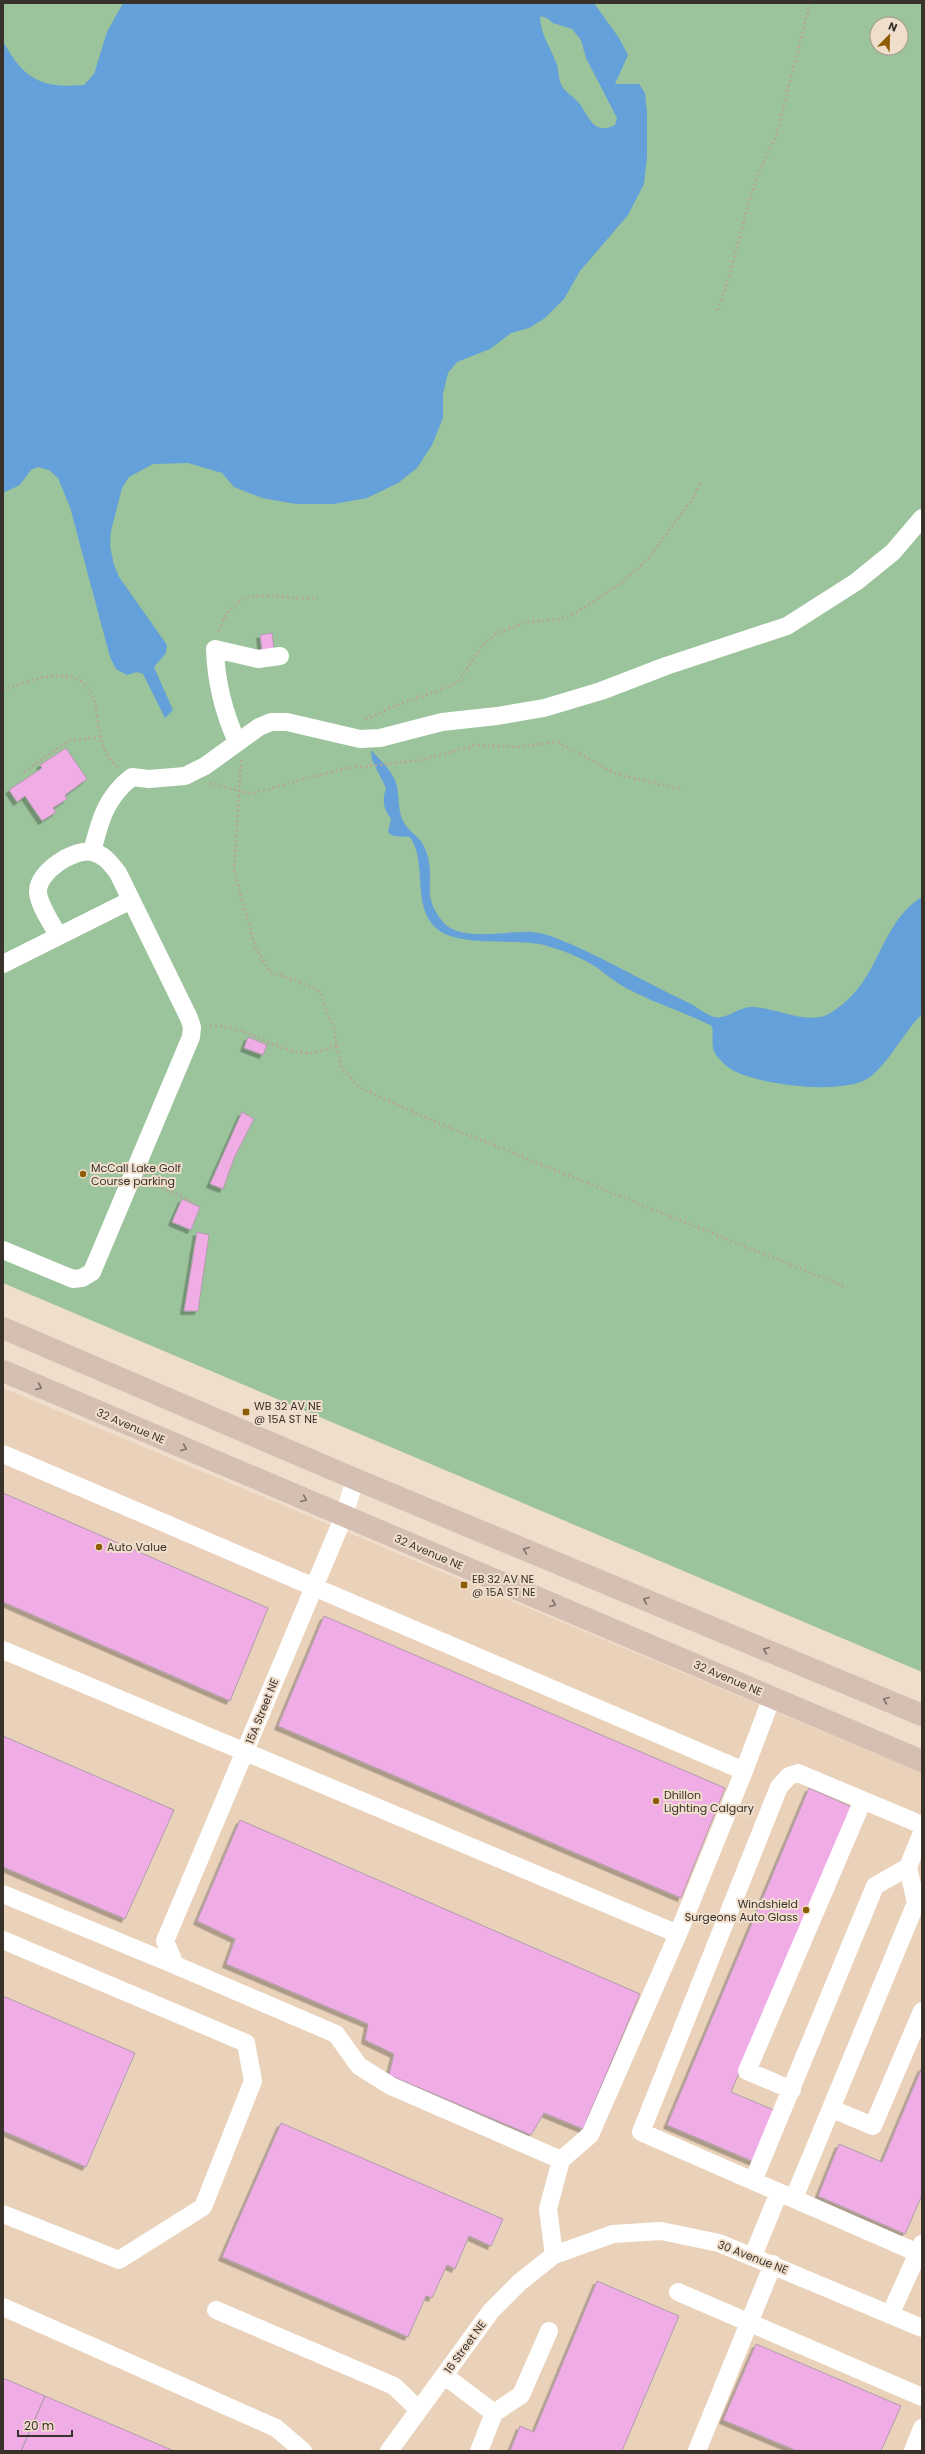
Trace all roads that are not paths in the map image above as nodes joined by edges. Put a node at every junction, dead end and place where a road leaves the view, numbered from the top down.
1 (922, 518) edge
2 (280, 656) dead end
3 (237, 742) junction
4 (92, 852) junction
5 (131, 900) junction
6 (58, 936) junction
7 (3, 964) edge
8 (3, 1250) edge
9 (3, 1328) edge
10 (3, 1371) edge
11 (3, 1454) edge
12 (355, 1479) junction
13 (344, 1516) junction
14 (313, 1586) junction
15 (3, 1650) edge
16 (772, 1697) junction
17 (922, 1715) edge
18 (245, 1751) junction
19 (922, 1761) edge
20 (744, 1771) junction
21 (863, 1800) junction
22 (922, 1825) edge
23 (922, 1833) edge
24 (908, 1867) junction
25 (3, 1894) edge
26 (678, 1934) junction
27 (3, 1940) edge
28 (175, 1965) junction
29 (922, 2011) edge
30 (792, 2090) junction
31 (832, 2109) junction
32 (561, 2160) junction
33 (753, 2181) junction
34 (786, 2195) junction
35 (3, 2214) edge
36 (920, 2248) edge
37 (554, 2255) junction
38 (753, 2256) junction
39 (773, 2264) junction
40 (678, 2292) dead end
41 (3, 2307) edge
42 (216, 2310) dead end
43 (890, 2314) junction
44 (749, 2324) junction
45 (922, 2328) edge
46 (550, 2331) dead end
47 (445, 2376) junction
48 (922, 2398) edge
49 (419, 2410) junction
50 (494, 2412) junction
51 (922, 2428) edge
52 (303, 2451) edge
53 (389, 2451) edge
54 (479, 2451) edge
55 (697, 2451) edge
56 (912, 2451) edge

1 - 3 street
2 - 3 street
3 - 4 street
4 - 5 street
4 - 6 street
5 - 6 street
5 - 8 street
6 - 7 street
9 - 12 main road
10 -> 13 main road, 32 Avenue NE
11 - 14 street
12 - 13 street, 15A Street NE
17 -> 12 main road
13 - 14 street, 15A Street NE
13 -> 16 main road, 32 Avenue NE
14 - 18 street, 15A Street NE
14 - 20 street
15 - 18 street
16 - 19 main road, 32 Avenue NE
16 - 20 street
18 - 26 street
18 - 28 street, 15A Street NE
20 - 26 street
21 - 22 street
21 - 30 street
21 - 33 street
23 - 24 street
24 - 30 street
24 - 31 street
25 - 28 street
26 - 32 street
27 - 35 street
28 - 32 street
29 - 31 street
30 - 33 street
31 - 34 street
32 - 37 street
33 - 34 street
34 - 36 street
34 - 38 street
36 - 43 street
37 - 38 street, 30 Avenue NE
37 - 47 street, 16 Street NE
38 - 39 street, 30 Avenue NE
39 - 43 street, 30 Avenue NE
39 - 44 street
40 - 44 street
41 - 52 street
42 - 49 street
43 - 45 street, 30 Avenue NE
44 - 48 street
44 - 55 street
46 - 50 street
47 - 49 street, 16 Street NE
47 - 50 street
49 - 53 street, 16 Street NE
50 - 54 street
51 - 56 street

